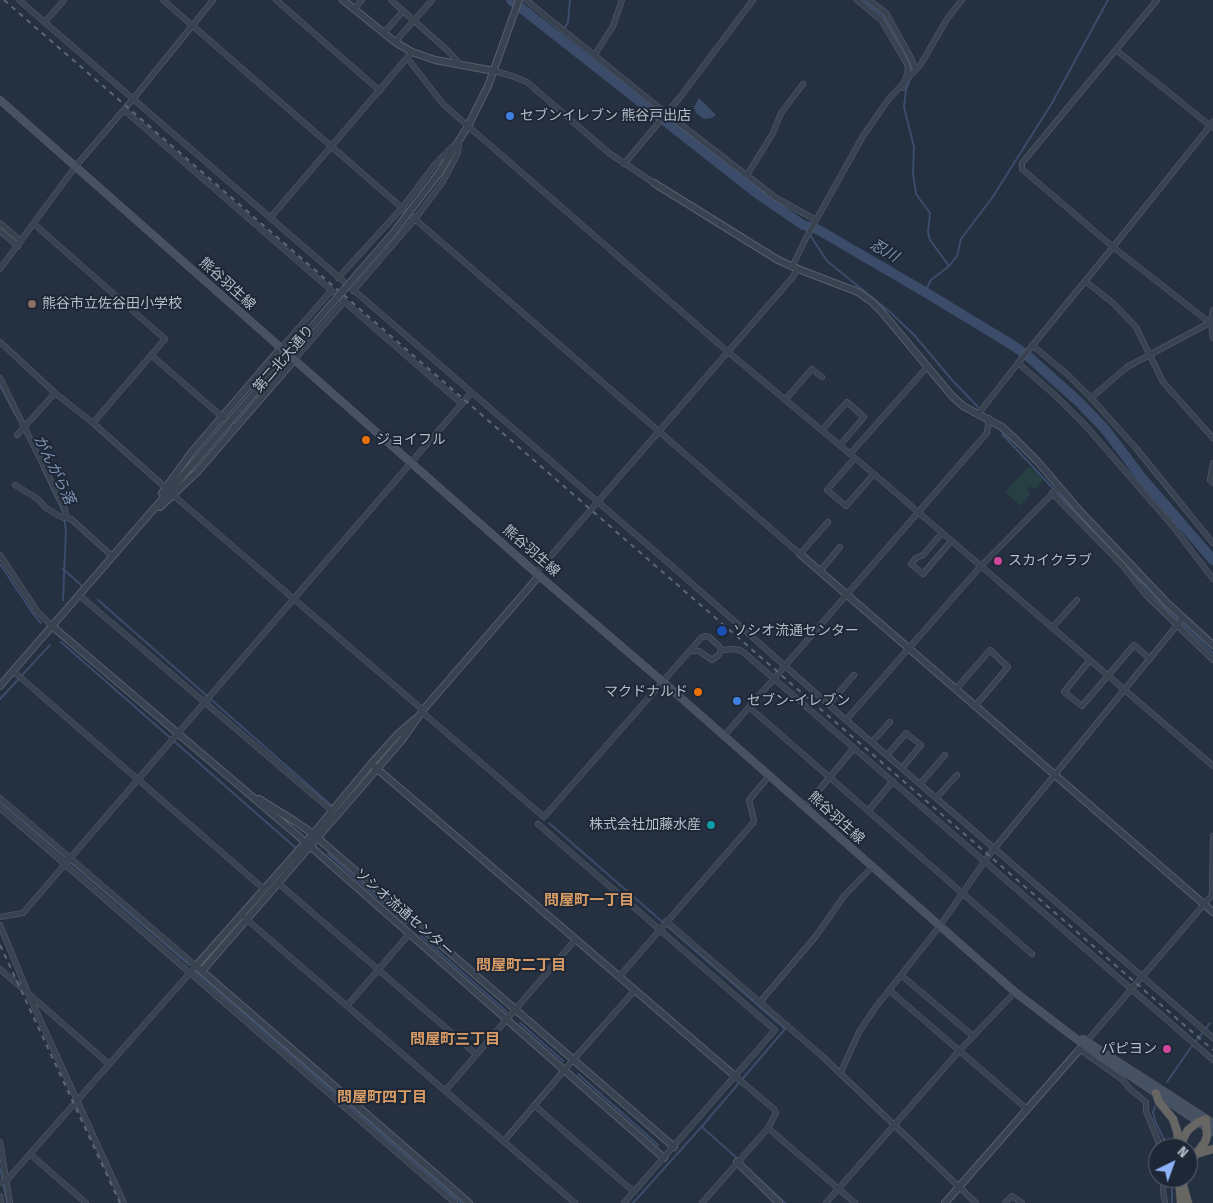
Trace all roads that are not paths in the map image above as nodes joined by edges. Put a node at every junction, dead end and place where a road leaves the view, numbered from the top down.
1 (19, 0) edge
2 (64, 0) edge
3 (163, 0) edge
4 (213, 0) edge
5 (276, 0) edge
6 (343, 0) edge
7 (362, 0) edge
8 (391, 0) edge
9 (432, 0) edge
10 (519, 0) edge
11 (526, 0) edge
12 (622, 0) edge
13 (753, 0) edge
14 (857, 0) edge
15 (868, 0) edge
16 (962, 0) edge
17 (1157, 0) edge
18 (354, 9) junction
19 (403, 11) junction
20 (413, 21) junction
21 (45, 22) junction
22 (192, 25) junction
23 (384, 33) junction
24 (395, 42) junction
25 (1116, 50) junction
26 (448, 51) junction
27 (412, 52) junction
28 (594, 56) junction
29 (408, 59) junction
30 (440, 61) junction
31 (461, 65) junction
32 (915, 69) junction
33 (494, 71) junction
34 (906, 79) junction
35 (803, 84) dead end
36 (903, 88) dead end
37 (380, 91) junction
38 (133, 99) junction
39 (0, 100) edge
40 (124, 110) junction
41 (665, 115) junction
42 (1212, 125) edge
43 (468, 126) junction
44 (459, 141) junction
45 (332, 146) junction
46 (624, 164) junction
47 (75, 168) junction
48 (747, 175) junction
49 (654, 183) joint
50 (402, 208) junction
51 (270, 218) junction
52 (415, 219) junction
53 (815, 222) junction
54 (0, 223) edge
55 (34, 224) junction
56 (0, 231) edge
57 (19, 244) junction
58 (1113, 247) junction
59 (795, 268) junction
60 (0, 269) edge
61 (338, 278) junction
62 (1085, 280) junction
63 (332, 291) junction
64 (353, 291) junction
65 (344, 302) junction
66 (1213, 310) edge
67 (1212, 322) edge
68 (1213, 338) edge
69 (0, 342) edge
70 (1032, 345) junction
71 (281, 348) junction
72 (727, 351) junction
73 (151, 355) junction
74 (1149, 355) junction
75 (294, 360) junction
76 (1018, 363) junction
77 (928, 366) junction
78 (0, 378) edge
79 (822, 378) dead end
80 (55, 393) junction
81 (471, 393) junction
82 (1091, 398) junction
83 (785, 400) junction
84 (462, 404) junction
85 (979, 413) junction
86 (223, 417) junction
87 (989, 418) junction
88 (93, 423) junction
89 (235, 428) junction
90 (659, 430) junction
91 (822, 430) junction
92 (22, 431) junction
93 (1213, 438) edge
94 (840, 445) junction
95 (850, 454) junction
96 (855, 458) junction
97 (411, 462) junction
98 (1213, 463) edge
99 (874, 474) junction
100 (1213, 483) edge
101 (15, 485) dead end
102 (166, 488) junction
103 (1056, 490) junction
104 (173, 494) junction
105 (597, 502) junction
106 (919, 513) junction
107 (65, 517) junction
108 (828, 522) dead end
109 (141, 523) junction
110 (942, 533) junction
111 (951, 541) junction
112 (1213, 543) edge
113 (840, 547) dead end
114 (118, 550) junction
115 (800, 554) junction
116 (0, 555) edge
117 (112, 556) junction
118 (980, 567) junction
119 (820, 571) junction
120 (538, 574) junction
121 (1213, 579) edge
122 (79, 595) junction
123 (847, 595) junction
124 (293, 598) junction
125 (1076, 600) dead end
126 (1180, 622) junction
127 (52, 626) junction
128 (1052, 628) junction
129 (1213, 645) edge
130 (910, 648) junction
131 (721, 650) junction
132 (690, 651) junction
133 (1150, 659) junction
134 (1090, 660) junction
135 (1213, 660) edge
136 (785, 667) junction
137 (13, 671) junction
138 (854, 675) dead end
139 (1108, 676) junction
140 (775, 679) junction
141 (663, 682) junction
142 (0, 686) edge
143 (957, 688) junction
144 (1125, 690) junction
145 (205, 701) junction
146 (829, 704) junction
147 (976, 705) junction
148 (749, 707) junction
149 (422, 711) junction
150 (846, 720) junction
151 (890, 722) dead end
152 (175, 735) junction
153 (724, 736) junction
154 (872, 742) junction
155 (854, 748) junction
156 (887, 755) junction
157 (945, 755) dead end
158 (374, 766) junction
159 (1213, 766) edge
160 (902, 768) junction
161 (956, 775) dead end
162 (1055, 775) junction
163 (769, 776) junction
164 (830, 778) junction
165 (139, 780) junction
166 (893, 781) junction
167 (920, 784) junction
168 (241, 788) junction
169 (0, 798) edge
170 (936, 798) junction
171 (805, 807) junction
172 (0, 808) edge
173 (869, 810) junction
174 (332, 812) junction
175 (538, 824) dead end
176 (315, 836) junction
177 (1213, 836) edge
178 (307, 844) junction
179 (995, 849) junction
180 (70, 858) junction
181 (985, 862) junction
182 (64, 864) junction
183 (872, 867) junction
184 (278, 883) junction
185 (264, 889) junction
186 (963, 893) junction
187 (1212, 895) edge
188 (1205, 905) junction
189 (1213, 912) edge
190 (0, 917) edge
191 (244, 917) junction
192 (666, 921) junction
193 (0, 926) edge
194 (939, 927) junction
195 (660, 928) junction
196 (410, 933) junction
197 (576, 939) junction
198 (1032, 954) dead end
199 (196, 966) junction
200 (0, 969) edge
201 (378, 970) junction
202 (202, 971) junction
203 (189, 972) junction
204 (901, 975) junction
205 (619, 976) junction
206 (1141, 977) junction
207 (1131, 989) junction
208 (635, 990) junction
209 (889, 990) junction
210 (1015, 992) junction
211 (28, 993) junction
212 (760, 1002) junction
213 (347, 1006) junction
214 (516, 1008) junction
215 (506, 1019) junction
216 (973, 1036) junction
217 (1213, 1038) edge
218 (1083, 1045) junction
219 (960, 1050) junction
220 (476, 1054) junction
221 (573, 1060) junction
222 (1213, 1060) edge
223 (109, 1064) junction
224 (564, 1070) junction
225 (840, 1074) junction
226 (735, 1076) junction
227 (445, 1091) junction
228 (1156, 1094) junction
229 (77, 1100) junction
230 (534, 1105) junction
231 (1027, 1108) junction
232 (896, 1125) junction
233 (1207, 1125) edge
234 (768, 1128) junction
235 (1157, 1138) edge
236 (1178, 1138) edge
237 (1184, 1138) edge
238 (0, 1142) edge
239 (504, 1142) junction
240 (674, 1146) junction
241 (1213, 1149) edge
242 (1198, 1150) edge
243 (1198, 1153) edge
244 (30, 1154) junction
245 (664, 1158) junction
246 (737, 1162) junction
247 (6, 1181) junction
248 (0, 1183) edge
249 (960, 1186) junction
250 (1164, 1188) edge
251 (1179, 1188) edge
252 (1185, 1188) edge
253 (839, 1189) junction
254 (634, 1192) junction
255 (0, 1196) edge
256 (1, 1203) edge
257 (10, 1203) edge
258 (86, 1203) edge
259 (124, 1203) edge
260 (455, 1203) edge
261 (469, 1203) edge
262 (575, 1203) edge
263 (624, 1203) edge
264 (702, 1203) edge
265 (779, 1203) edge
266 (826, 1203) edge
267 (855, 1203) edge
268 (945, 1203) edge
269 (976, 1203) edge
270 (1005, 1203) edge
271 (1022, 1203) edge
272 (1165, 1203) edge
273 (1181, 1203) edge
274 (1188, 1203) edge

1 - 21 street
2 - 21 street
3 - 22 street
4 - 22 street
5 - 37 street
6 - 18 street
7 - 18 street
8 - 19 street
9 - 20 street
10 - 33 street, 第二北大通り
11 - 28 street
12 - 28 street
13 - 41 street
14 - 34 street
15 - 32 street
16 - 32 street
17 - 25 street
18 - 23 street
19 - 20 street
19 - 23 street
20 - 24 street
20 - 26 street
21 - 38 street
22 - 38 street
22 - 45 street
23 - 24 street
24 - 27 street
25 - 42 street
25 - 58 street
26 - 30 street
26 - 31 street
27 - 29 street
27 - 30 street
28 - 41 street
29 - 37 street
29 - 43 street
30 - 31 street
31 - 33 street
32 - 34 street
33 - 43 street, 第二北大通り
33 - 46 street
34 - 36 street
34 - 53 street
35 - 48 street
37 - 45 street
38 - 40 street
38 - 51 street
39 - 47 main road, 熊谷羽生線
40 - 47 street
40 - 63 street
41 - 46 street
41 - 48 street
42 - 58 street
43 - 44 street, 第二北大通り
43 - 72 street
44 - 50 street
44 - 52 street
44 - 109 street, 第二北大通り, bridge
45 - 50 street
45 - 51 street
46 - 49 street
47 - 55 street
47 - 71 main road, 熊谷羽生線
48 - 53 street
49 - 59 street
50 - 52 street
50 - 61 street
51 - 61 street
52 - 64 street
52 - 90 street
53 - 59 street
54 - 57 street
55 - 57 street
55 - 73 street
56 - 57 street
57 - 60 street
58 - 62 street
58 - 67 street
59 - 72 street
59 - 77 street
61 - 64 street
62 - 70 street
62 - 74 street
63 - 65 street
63 - 71 street
64 - 81 street
65 - 75 street
65 - 84 street
66 - 67 street
67 - 68 street
67 - 74 street
69 - 80 street
70 - 76 street
70 - 82 street
71 - 75 main road, 熊谷羽生線
71 - 86 street
72 - 83 street
72 - 90 street
73 - 86 street
73 - 88 street
74 - 82 street
74 - 93 street
75 - 89 street
75 - 97 main road, 熊谷羽生線
76 - 85 street
76 - 121 street
77 - 85 street
77 - 95 street
78 - 92 street
79 - 83 street
80 - 88 street
80 - 92 street
81 - 84 street
81 - 105 street
82 - 112 street
83 - 91 street
84 - 97 street
85 - 87 street
86 - 89 street
86 - 102 street
87 - 103 street
87 - 106 street
88 - 102 street
89 - 104 street
90 - 105 street
90 - 115 street
91 - 94 street
91 - 94 street
92 - 107 street
94 - 95 street
95 - 96 street
96 - 99 street
96 - 99 street
97 - 120 main road, 熊谷羽生線
97 - 124 street
98 - 100 street
99 - 106 street
101 - 107 street
102 - 109 street
103 - 118 street
103 - 126 street
104 - 114 street
104 - 124 street
105 - 120 street
105 - 136 street
106 - 110 street
106 - 123 street
107 - 117 street
108 - 115 street
109 - 114 street, 第二北大通り
110 - 111 street
110 - 111 street
111 - 118 street
113 - 119 street
114 - 117 street, 第二北大通り
115 - 119 street
116 - 127 street
117 - 122 street, 第二北大通り
118 - 128 street
118 - 130 street
119 - 123 street
120 - 141 main road, 熊谷羽生線
120 - 149 street
122 - 127 street, 第二北大通り
122 - 145 street
123 - 130 street
123 - 136 street
124 - 145 street
124 - 149 street
125 - 128 street
126 - 129 street
126 - 133 street
126 - 135 street
127 - 137 street, 第二北大通り
127 - 152 street
128 - 134 street
130 - 143 street
130 - 150 street
131 - 132 street
131 - 132 street
131 - 140 street
132 - 141 street
133 - 139 street
133 - 144 street
134 - 139 street
134 - 139 street
136 - 140 street
136 - 146 street
137 - 142 street, 第二北大通り
137 - 165 street
138 - 146 street
139 - 144 street
140 - 148 street
140 - 155 street
141 - 149 street
141 - 153 main road, 熊谷羽生線
143 - 147 street
143 - 147 street
144 - 159 street
144 - 162 street
145 - 152 street
145 - 174 street
146 - 150 street
147 - 162 street
148 - 153 street
148 - 164 street
149 - 158 street
150 - 154 street
151 - 154 street
152 - 165 street
152 - 168 street
153 - 163 main road, 熊谷羽生線
154 - 156 street
155 - 164 street
155 - 166 street
156 - 160 street
156 - 160 street
157 - 167 street
158 - 174 street
158 - 176 street
158 - 197 street
160 - 167 street
161 - 170 street
162 - 179 street
162 - 188 street
163 - 171 main road, 熊谷羽生線
163 - 192 street
164 - 171 street
164 - 173 street
165 - 180 street
165 - 185 street
166 - 173 street
166 - 181 street
167 - 170 street
168 - 176 street, ソシオ流通センター
168 - 178 street
169 - 180 street
170 - 179 street
171 - 183 main road, 熊谷羽生線
172 - 182 street
173 - 186 street
174 - 176 street
175 - 195 street
176 - 178 street
176 - 214 street, ソシオ流通センター
177 - 187 street
178 - 184 street
178 - 185 street
178 - 196 street
179 - 181 street
179 - 206 street
180 - 182 street
180 - 199 street
181 - 186 street
181 - 207 street
182 - 190 street
182 - 203 street
183 - 194 main road, 熊谷羽生線
183 - 212 street
184 - 191 street
184 - 201 street
185 - 191 street
186 - 194 street
186 - 198 street
187 - 188 street
188 - 189 street
188 - 206 street
191 - 199 street
191 - 202 street
191 - 213 street
192 - 195 street
192 - 212 street
193 - 211 street
194 - 204 street
194 - 210 main road, 熊谷羽生線
195 - 205 street
195 - 226 street
196 - 201 street
196 - 215 street
197 - 205 street
197 - 214 street
199 - 202 street
199 - 203 street
200 - 211 street
201 - 213 street
201 - 220 street
202 - 261 street
203 - 223 street
203 - 260 street
204 - 209 street
204 - 216 street
205 - 208 street
206 - 207 street
206 - 217 street
207 - 218 street
207 - 222 street
208 - 221 street
208 - 226 street
209 - 219 street
209 - 225 street
210 - 216 street
210 - 218 main road, 熊谷羽生線
211 - 223 street
211 - 229 street
212 - 225 street
213 - 227 street
214 - 215 street
214 - 221 street, ソシオ流通センター
215 - 220 street
215 - 224 street
216 - 219 street
218 - 228 main road, 熊谷羽生線
218 - 231 street
218 - 233 main road, 熊谷羽生線
218 - 235 street
219 - 231 street
219 - 232 street
220 - 227 street
221 - 224 street
221 - 240 street, ソシオ流通センター
223 - 229 street
224 - 230 street
224 - 245 street
225 - 232 street
226 - 234 street
226 - 240 street
227 - 239 street
228 - 233 main road, 熊谷羽生線
228 - 236 highway
229 - 244 street
229 - 259 street
230 - 239 street
230 - 254 street
231 - 249 street
232 - 249 street
232 - 253 street
233 - 237 highway
233 - 242 highway
234 - 246 street
234 - 253 street
238 - 247 street
239 - 262 street
240 - 245 street
241 - 243 highway
244 - 247 street
244 - 258 street
245 - 254 street
246 - 264 street
246 - 265 street
247 - 248 street
247 - 257 street
249 - 268 street
249 - 269 street
250 - 272 street
251 - 273 highway
252 - 274 highway
253 - 266 street
253 - 267 street
254 - 263 street
255 - 256 street
270 - 271 street

